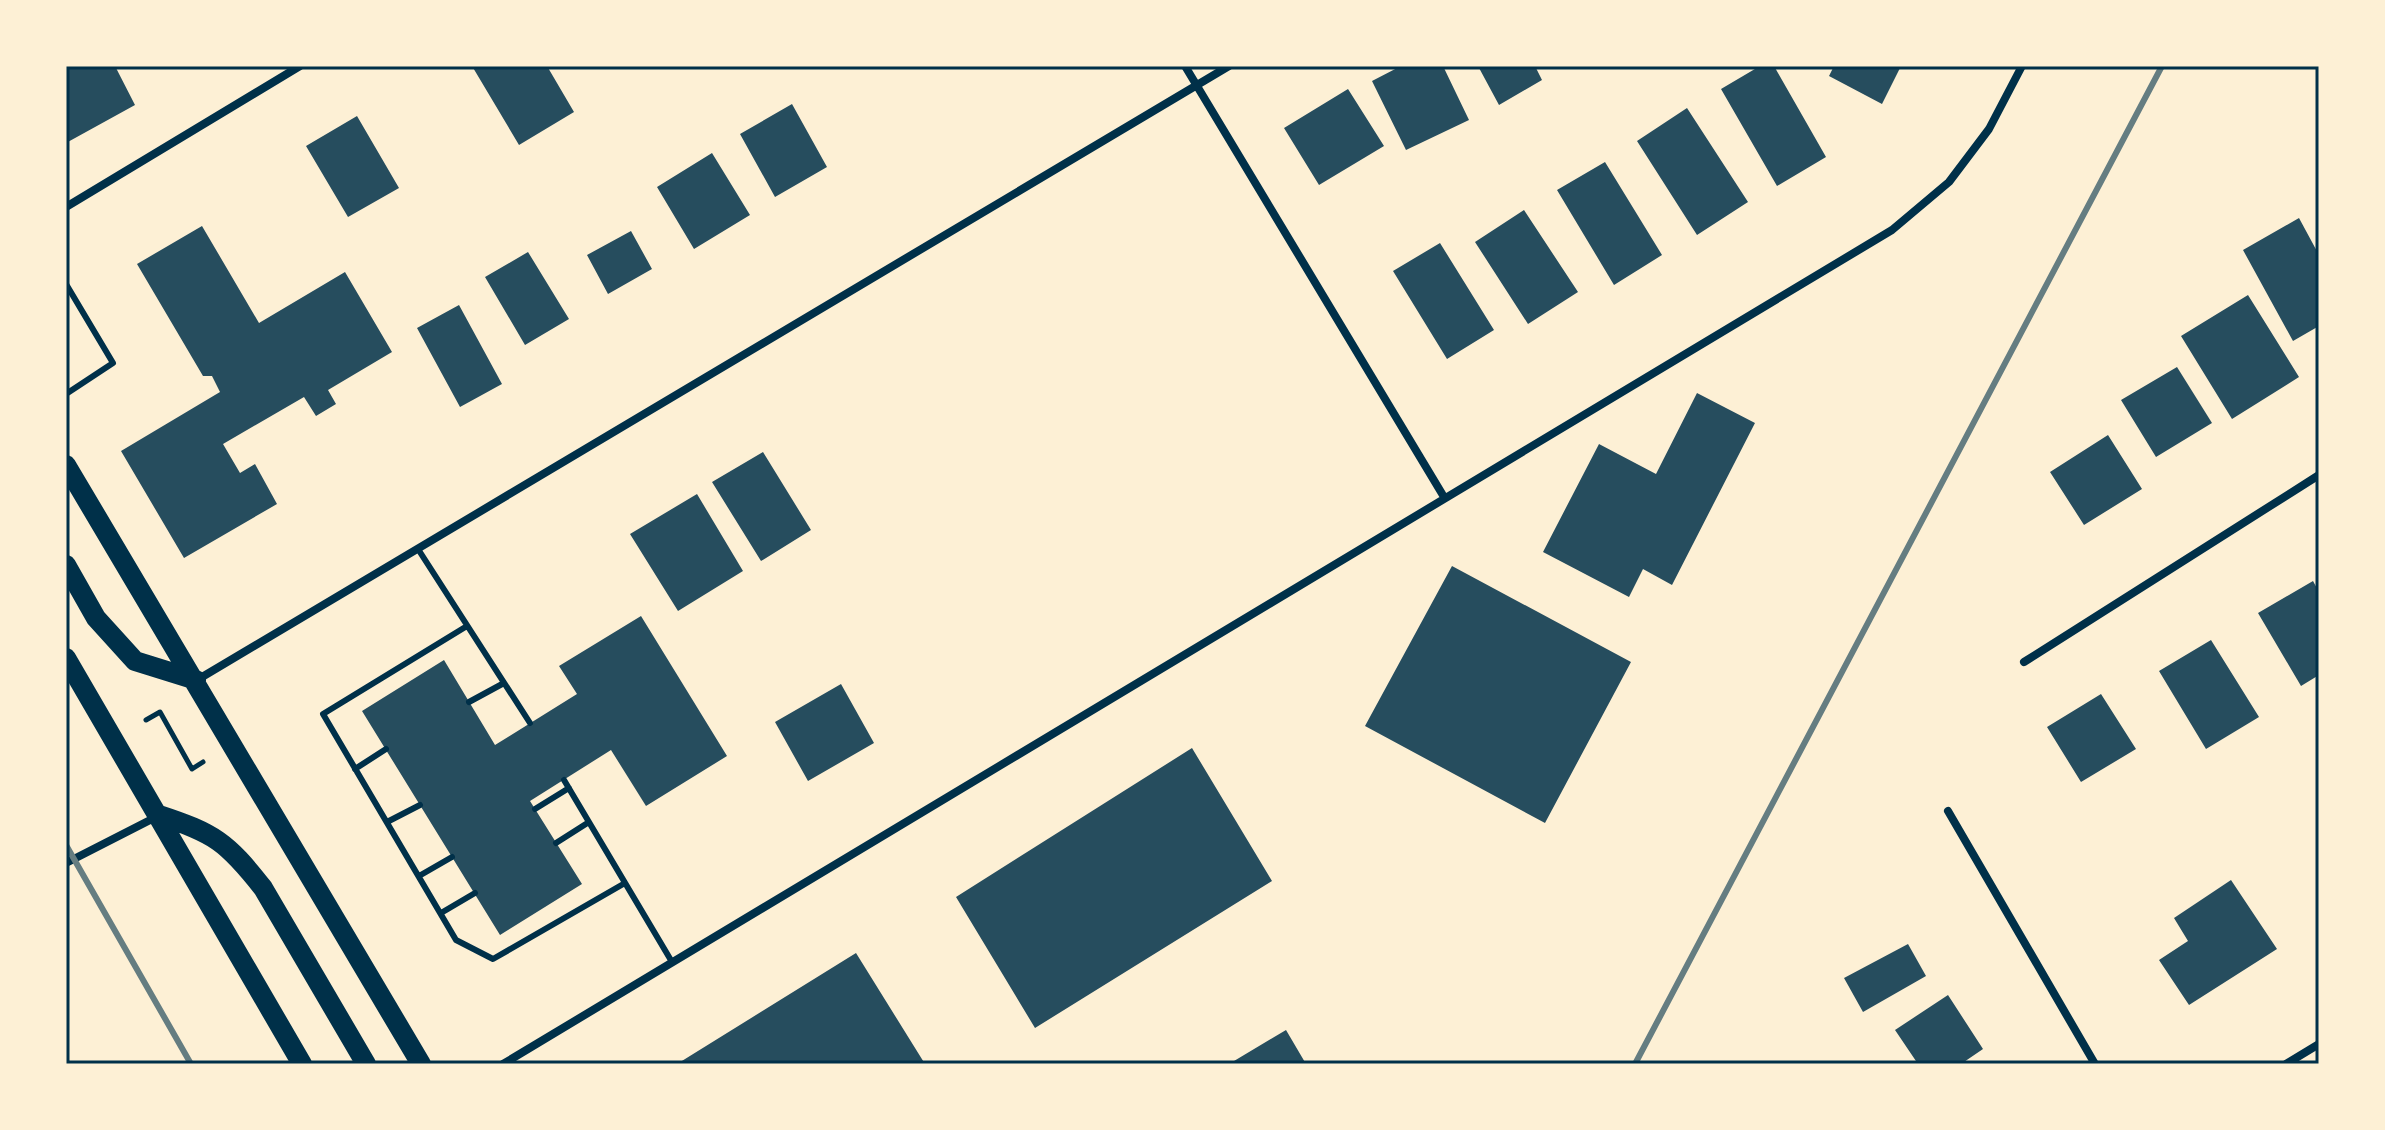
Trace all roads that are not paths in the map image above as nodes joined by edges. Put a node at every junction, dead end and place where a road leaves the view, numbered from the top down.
1 (300, 66) edge
2 (1185, 66) edge
3 (1229, 66) edge
4 (2022, 66) edge
5 (1197, 86) junction
6 (66, 207) edge
7 (66, 284) edge
8 (66, 394) edge
9 (66, 465) edge
10 (2319, 475) edge
11 (1444, 497) junction
12 (418, 549) junction
13 (66, 565) edge
14 (467, 626) junction
15 (66, 658) edge
16 (2024, 662) dead end
17 (196, 680) junction
18 (504, 683) junction
19 (469, 702) dead end
20 (530, 723) dead end
21 (386, 749) dead end
22 (355, 769) junction
23 (564, 780) dead end
24 (569, 788) junction
25 (420, 805) dead end
26 (535, 809) dead end
27 (1948, 811) dead end
28 (159, 815) junction
29 (387, 822) junction
30 (589, 822) junction
31 (556, 843) dead end
32 (452, 857) dead end
33 (66, 863) edge
34 (419, 876) junction
35 (625, 883) junction
36 (475, 893) dead end
37 (441, 913) junction
38 (672, 962) junction
39 (2319, 1044) edge
40 (302, 1064) edge
41 (366, 1064) edge
42 (421, 1064) edge
43 (503, 1064) edge
44 (2095, 1064) edge
45 (2286, 1064) edge

1 - 6 street
2 - 5 street
3 - 5 street
4 - 11 street
5 - 11 street
5 - 12 street
7 - 8 lane
9 - 17 main road
10 - 16 street
11 - 38 street
12 - 14 lane
12 - 17 street
13 - 17 main road
14 - 18 lane
14 - 22 lane
15 - 28 main road
17 - 42 main road
18 - 19 lane
18 - 20 lane
21 - 22 lane
22 - 29 lane
23 - 24 lane
24 - 26 lane
24 - 30 lane
25 - 29 lane
27 - 44 street
28 - 33 street
28 - 40 main road
28 - 41 main road
29 - 34 lane
30 - 31 lane
30 - 35 lane
32 - 34 lane
34 - 37 lane
35 - 37 lane
35 - 38 lane
36 - 37 lane
38 - 43 street
39 - 45 street

